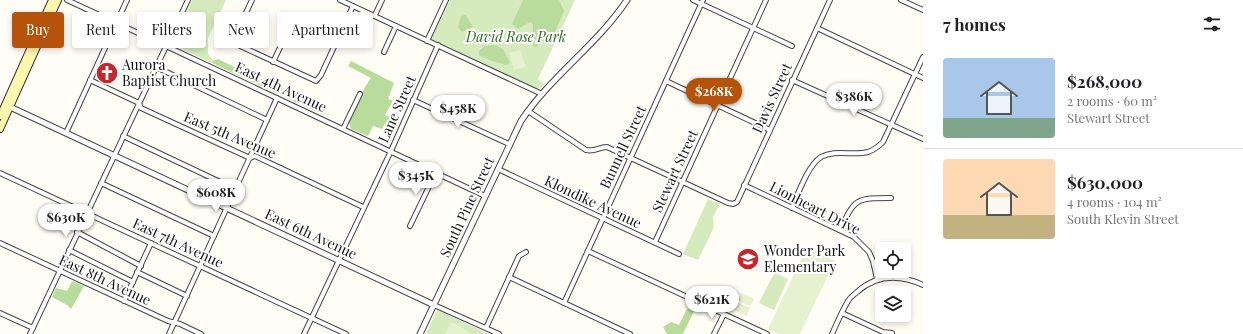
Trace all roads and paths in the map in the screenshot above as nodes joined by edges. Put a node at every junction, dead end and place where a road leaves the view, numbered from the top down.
1 (52, 0) edge
2 (58, 0) edge
3 (67, 0) edge
4 (127, 0) edge
5 (188, 0) edge
6 (252, 0) edge
7 (340, 0) edge
8 (382, 0) edge
9 (446, 0) edge
10 (627, 0) edge
11 (693, 0) edge
12 (766, 0) edge
13 (830, 0) edge
14 (901, 0) edge
15 (702, 2) edge
16 (353, 6) junction
17 (923, 10) edge
18 (93, 12) edge
19 (122, 12) edge
20 (182, 12) edge
21 (375, 16) junction
22 (396, 26) junction
23 (817, 28) junction
24 (753, 29) junction
25 (427, 40) junction
26 (438, 45) junction
27 (792, 46) dead end
28 (105, 48) edge
29 (165, 48) edge
30 (170, 48) edge
31 (280, 48) edge
32 (384, 52) dead end
33 (923, 57) edge
34 (273, 62) junction
35 (156, 67) junction
36 (915, 74) junction
37 (923, 78) edge
38 (90, 80) junction
39 (792, 80) junction
40 (666, 81) junction
41 (360, 94) dead end
42 (542, 94) junction
43 (277, 98) junction
44 (413, 100) junction
45 (139, 103) junction
46 (8, 105) junction
47 (718, 105) junction
48 (528, 111) junction
49 (0, 116) edge
50 (267, 120) junction
51 (892, 125) junction
52 (0, 129) edge
53 (343, 129) junction
54 (770, 130) junction
55 (66, 133) junction
56 (123, 136) junction
57 (923, 140) edge
58 (509, 144) junction
59 (391, 151) junction
60 (114, 155) junction
61 (250, 158) junction
62 (630, 158) junction
63 (498, 169) junction
64 (436, 172) junction
65 (0, 173) edge
66 (682, 182) junction
67 (101, 183) junction
68 (744, 185) junction
69 (236, 189) junction
70 (485, 196) junction
71 (891, 198) dead end
72 (227, 208) junction
73 (363, 208) junction
74 (792, 208) junction
75 (87, 213) junction
76 (602, 219) junction
77 (410, 226) dead end
78 (840, 230) junction
79 (77, 232) junction
80 (214, 236) junction
81 (655, 242) junction
82 (0, 243) edge
83 (151, 243) junction
84 (69, 250) junction
85 (588, 251) junction
86 (526, 252) dead end
87 (679, 254) dead end
88 (338, 260) junction
89 (140, 266) junction
90 (201, 266) junction
91 (60, 271) junction
92 (137, 272) junction
93 (509, 278) junction
94 (877, 280) junction
95 (133, 282) junction
96 (923, 285) edge
97 (187, 296) junction
98 (124, 301) junction
99 (564, 303) junction
100 (434, 304) junction
101 (0, 313) edge
102 (842, 313) junction
103 (724, 314) junction
104 (312, 318) junction
105 (174, 323) junction
106 (33, 328) junction
107 (486, 328) junction
108 (892, 332) dead end
109 (30, 334) edge
110 (169, 334) edge
111 (200, 334) edge
112 (304, 334) edge
113 (346, 334) edge
114 (420, 334) edge
115 (499, 334) edge
116 (630, 334) edge
117 (714, 334) edge
118 (767, 334) edge
119 (832, 334) edge

1 - 46 main road
2 - 46 main road
3 - 18 street, East 4th Avenue
4 - 19 street
5 - 20 street
6 - 34 street
7 - 16 street
8 - 21 street
9 - 25 street
10 - 42 street, South Pine Street
11 - 15 street
12 - 24 street, Stewart Street
13 - 23 street, Davis Street
14 - 17 street
15 - 24 street
15 - 40 street, Bunnell Street
16 - 21 street
16 - 34 street
21 - 22 street
22 - 25 street
22 - 32 street
23 - 36 street
23 - 39 street, Davis Street
24 - 27 street
24 - 47 street, Stewart Street
25 - 26 street
26 - 42 street
26 - 44 street, Lane Street
28 - 38 street
29 - 35 street
30 - 43 street, East 4th Avenue
31 - 34 street
33 - 36 street
35 - 45 street
35 - 50 street
36 - 37 street
36 - 51 street
38 - 45 street, East 5th Avenue
38 - 55 street
39 - 51 street
39 - 54 street, Davis Street
40 - 47 street
40 - 62 street, Bunnell Street
41 - 53 street
42 - 48 street, South Pine Street
43 - 50 street
43 - 53 street, East 4th Avenue
44 - 58 street
44 - 59 street, Lane Street
45 - 56 street
45 - 61 street, East 5th Avenue
46 - 49 main road
46 - 52 main road
46 - 55 street, East 6th Avenue
47 - 54 street
47 - 66 street, Stewart Street
48 - 58 street, South Pine Street
48 - 62 street
50 - 61 street
51 - 57 street
51 - 74 street
53 - 59 street, East 4th Avenue
54 - 68 street, Davis Street
55 - 60 street, East 6th Avenue
56 - 60 street
56 - 69 street
58 - 63 street, South Pine Street
59 - 64 street, East 4th Avenue
59 - 73 street, Lane Street
60 - 67 street
60 - 72 street, East 6th Avenue
61 - 69 street
61 - 73 street, East 5th Avenue
62 - 66 street
62 - 76 street, Bunnell Street
63 - 70 street, South Pine Street
63 - 76 street, Klondike Avenue
64 - 70 street, East 4th Avenue
64 - 77 street
65 - 75 street, East 7th Avenue
66 - 68 street, Davis Street
66 - 81 street, Stewart Street
67 - 75 street
67 - 80 street
68 - 74 street, Lionheart Drive
69 - 72 street
70 - 100 street, South Pine Street
71 - 78 street
72 - 80 street
72 - 88 street, East 6th Avenue
73 - 88 street, Lane Street
74 - 78 street, Lionheart Drive
75 - 79 street
75 - 83 street, East 7th Avenue
76 - 81 street, Klondike Avenue
76 - 85 street, Bunnell Street
78 - 94 street, Lionheart Drive
79 - 84 street
79 - 89 street
80 - 90 street
81 - 87 street, Klondike Avenue
82 - 91 street, East 8th Avenue
83 - 89 street
83 - 90 street, East 7th Avenue
84 - 91 street
84 - 95 street
85 - 99 street, Bunnell Street
85 - 103 street
86 - 93 street
88 - 100 street, East 6th Avenue
88 - 104 street, Lane Street
89 - 92 street
90 - 97 street
90 - 104 street, East 7th Avenue
91 - 98 street, East 8th Avenue
91 - 106 street
92 - 95 street
92 - 97 street
93 - 99 street
93 - 107 street
94 - 96 street
94 - 102 street
95 - 98 street
97 - 105 street
98 - 105 street, East 8th Avenue
99 - 116 street
100 - 107 street, East 6th Avenue
100 - 114 street, South Pine Street
101 - 106 street
102 - 108 street
102 - 119 street
103 - 117 street
103 - 118 street
104 - 112 street, Lane Street
104 - 113 street, East 7th Avenue
105 - 110 street
105 - 111 street, East 8th Avenue
106 - 109 street
107 - 115 street, East 6th Avenue

